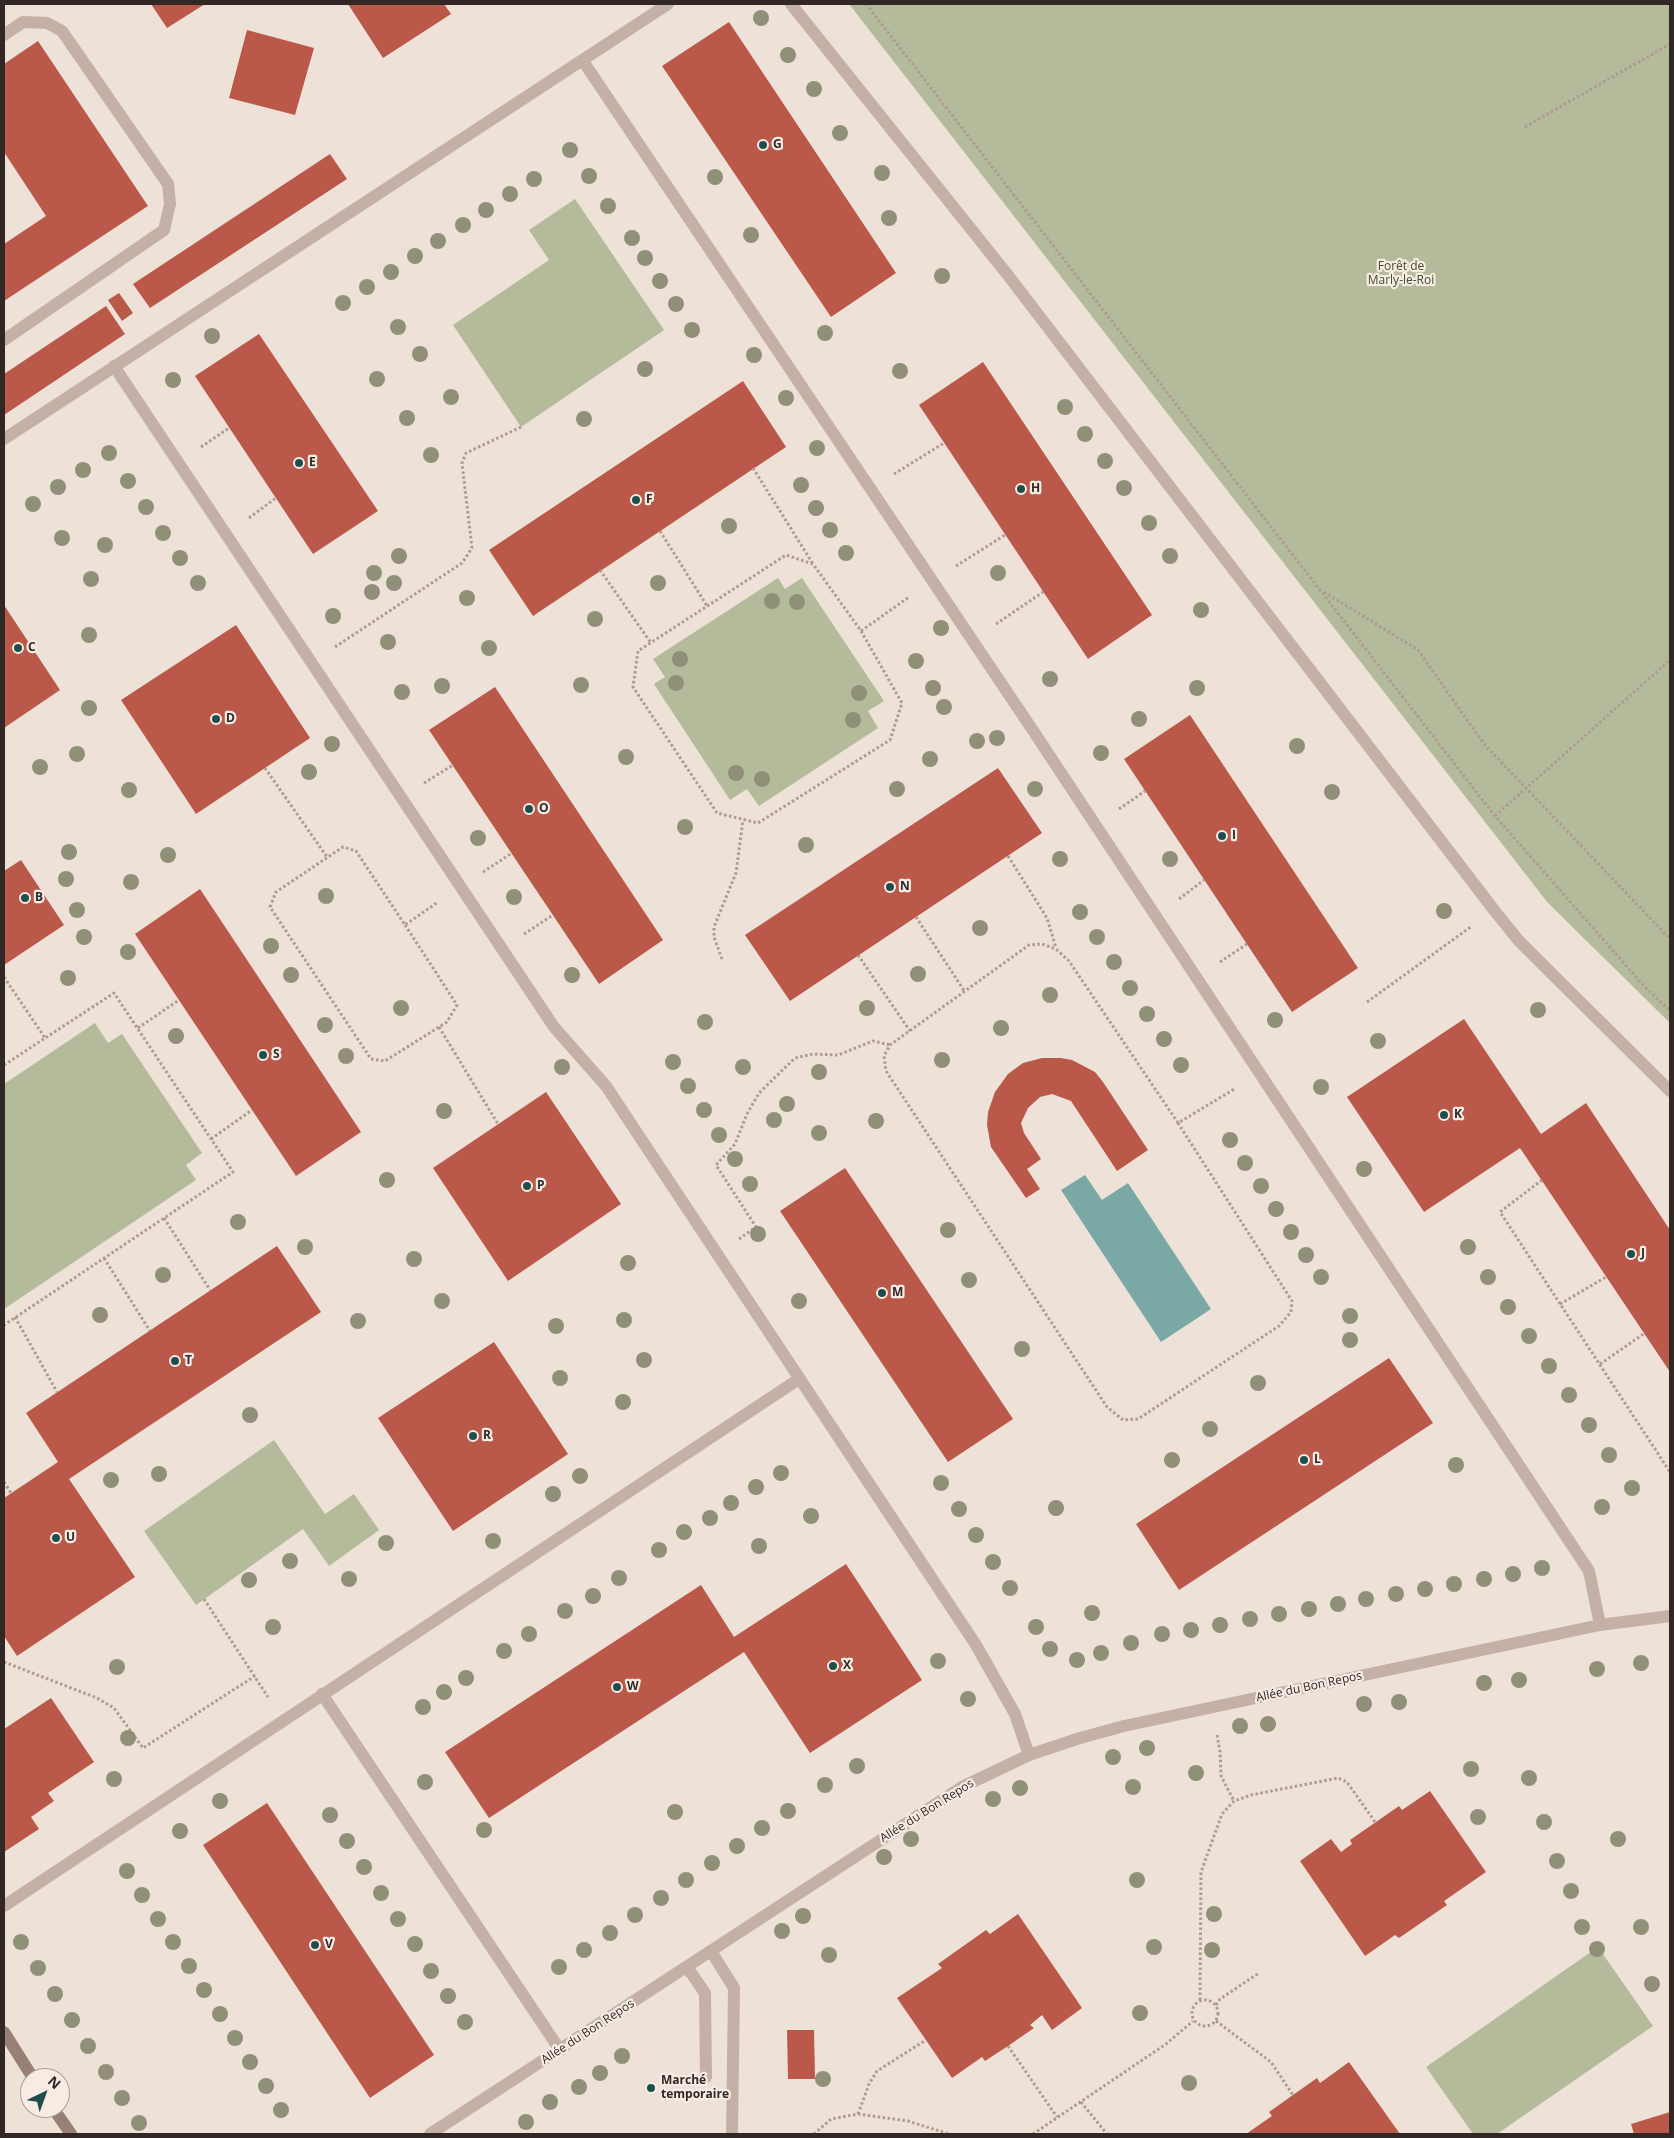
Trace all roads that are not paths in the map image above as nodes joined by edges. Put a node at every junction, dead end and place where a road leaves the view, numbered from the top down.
1 (668, 4) edge
2 (791, 4) edge
3 (4, 35) edge
4 (583, 61) junction
5 (4, 340) edge
6 (114, 366) junction
7 (4, 438) edge
8 (1670, 1091) edge
9 (799, 1379) junction
10 (1670, 1616) edge
11 (1600, 1625) junction
12 (322, 1694) junction
13 (1029, 1755) junction
14 (4, 1906) edge
15 (711, 1951) junction
16 (687, 1967) junction
17 (4, 2032) edge
18 (560, 2050) junction
19 (27, 2068) edge
20 (706, 2077) dead end
21 (60, 2118) edge
22 (71, 2134) edge
23 (430, 2134) edge
24 (732, 2134) edge

1 - 4 street
2 - 8 street
3 - 5 street
4 - 6 street
4 - 11 street
6 - 7 street
6 - 9 street
9 - 12 street
9 - 13 street
10 - 11 street, Allée du Bon Repos
11 - 13 street, Allée du Bon Repos
12 - 14 street
12 - 18 street
13 - 15 street, Allée du Bon Repos
15 - 16 street, Allée du Bon Repos
15 - 24 street
16 - 18 street, Allée du Bon Repos
16 - 20 street
17 - 19 street
18 - 23 street, Allée du Bon Repos
21 - 22 street

